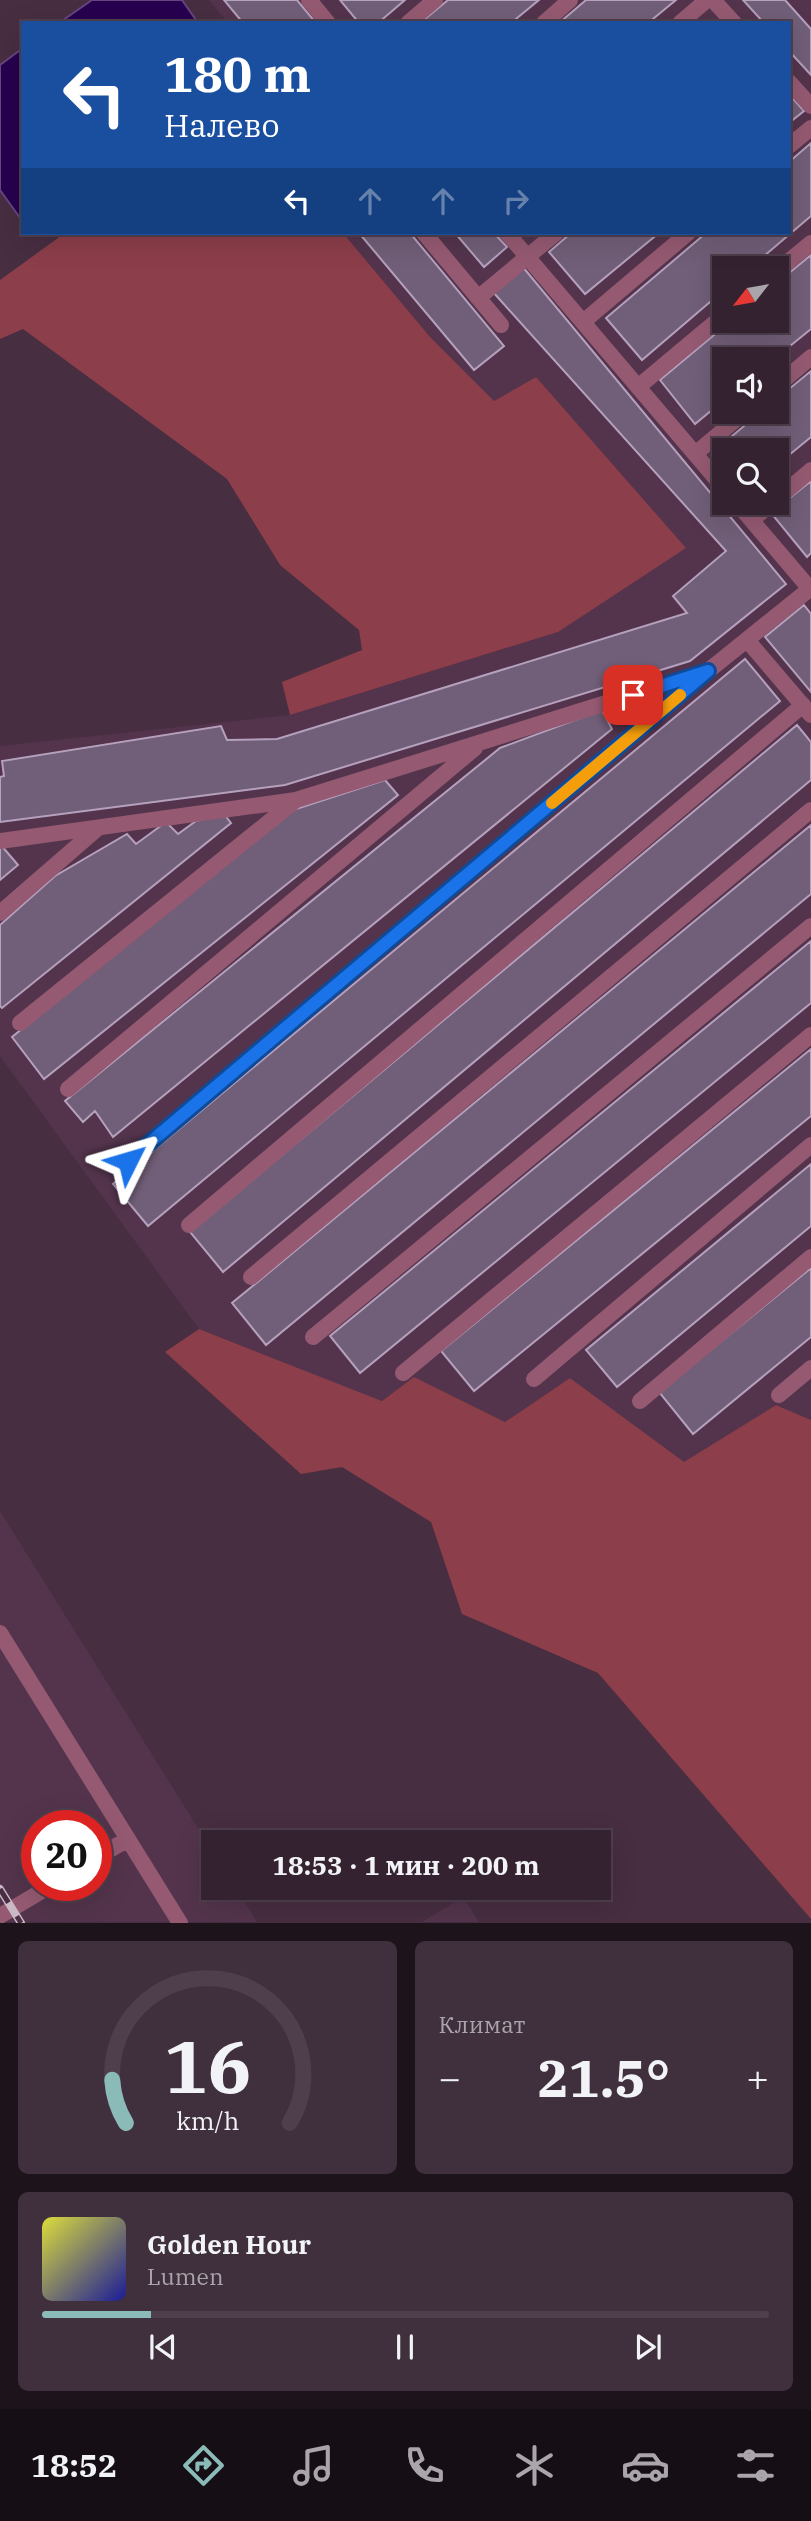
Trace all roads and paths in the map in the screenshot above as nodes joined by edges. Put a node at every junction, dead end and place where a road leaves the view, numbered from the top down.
1 (309, 0) edge
2 (435, 0) edge
3 (570, 0) edge
4 (707, 0) edge
5 (712, 0) edge
6 (326, 21) edge
7 (410, 21) edge
8 (546, 21) edge
9 (682, 21) edge
10 (732, 21) edge
11 (791, 84) edge
12 (811, 106) edge
13 (811, 128) edge
14 (791, 144) edge
15 (426, 235) edge
16 (509, 235) edge
17 (554, 235) edge
18 (686, 235) edge
19 (811, 243) edge
20 (528, 257) junction
21 (789, 261) edge
22 (478, 298) junction
23 (583, 322) junction
24 (501, 325) dead end
25 (712, 325) edge
26 (811, 357) edge
27 (789, 376) edge
28 (638, 387) junction
29 (731, 424) edge
30 (695, 454) junction
31 (811, 470) edge
32 (712, 474) edge
33 (789, 489) edge
34 (748, 515) edge
35 (758, 515) edge
36 (752, 520) junction
37 (811, 589) edge
38 (747, 640) junction
39 (708, 671) junction
40 (807, 710) edge
41 (482, 742) junction
42 (296, 800) junction
43 (811, 810) edge
44 (99, 827) junction
45 (0, 841) edge
46 (0, 913) edge
47 (811, 926) edge
48 (20, 1023) dead end
49 (811, 1035) edge
50 (68, 1089) dead end
51 (811, 1144) edge
52 (128, 1161) dead end
53 (189, 1225) dead end
54 (811, 1257) edge
55 (251, 1277) dead end
56 (313, 1337) dead end
57 (811, 1368) edge
58 (404, 1373) dead end
59 (534, 1379) dead end
60 (779, 1395) dead end
61 (640, 1401) dead end
62 (0, 1633) edge
63 (128, 1839) junction
64 (112, 1848) edge
65 (25, 1901) edge
66 (0, 1916) edge
67 (180, 1923) edge

1 - 6 lane
2 - 7 lane
3 - 8 lane
4 - 9 lane
5 - 10 lane
11 - 12 lane
13 - 14 lane
15 - 22 lane
16 - 20 lane
17 - 20 lane
18 - 23 lane
19 - 21 lane
20 - 22 lane
20 - 23 lane
22 - 24 lane
23 - 28 lane
25 - 28 lane
26 - 27 lane
28 - 30 lane
29 - 30 lane
30 - 32 lane
31 - 33 lane
34 - 36 lane
35 - 36 lane
36 - 37 lane
37 - 38 lane
38 - 39 lane
38 - 40 lane
39 - 41 lane
39 - 52 lane
40 - 53 lane
41 - 42 lane
41 - 50 lane
42 - 44 lane
42 - 48 lane
43 - 55 lane
44 - 45 lane
44 - 46 lane
47 - 56 lane
49 - 58 lane
51 - 59 lane
54 - 61 lane
57 - 60 lane
62 - 63 lane
63 - 64 lane
63 - 67 lane
65 - 66 lane

